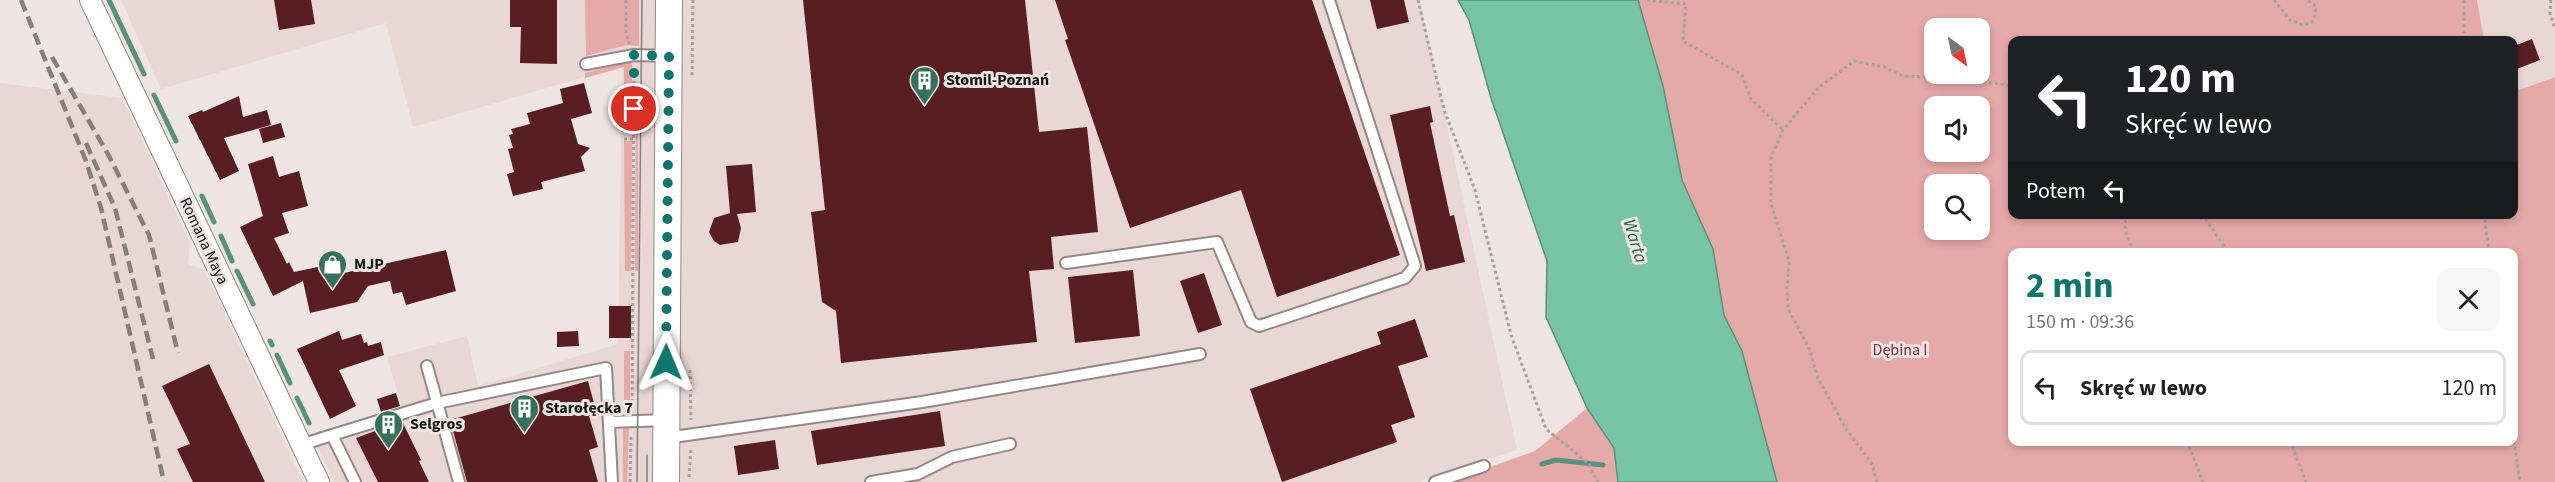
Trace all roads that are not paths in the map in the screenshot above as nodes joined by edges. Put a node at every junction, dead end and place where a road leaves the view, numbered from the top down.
1 (90, 0) edge
2 (669, 0) edge
3 (1329, 0) edge
4 (669, 56) junction
5 (586, 64) dead end
6 (1066, 263) dead end
7 (1200, 354) dead end
8 (428, 366) dead end
9 (437, 403) junction
10 (609, 422) junction
11 (666, 429) junction
12 (332, 435) junction
13 (1010, 444) dead end
14 (301, 445) junction
15 (1484, 466) dead end
16 (319, 482) edge
17 (355, 482) edge
18 (459, 482) edge
19 (612, 482) edge
20 (666, 482) edge
21 (871, 482) edge
22 (1435, 482) edge

1 - 14 street, Romana Maya
2 - 4 street
3 - 6 lane
4 - 5 lane
4 - 11 street
7 - 11 lane
8 - 9 lane
9 - 10 lane
9 - 12 lane
9 - 18 lane
10 - 11 lane
10 - 19 lane
11 - 20 street
12 - 14 lane
12 - 17 lane
13 - 21 lane
14 - 16 street, Romana Maya
15 - 22 lane

